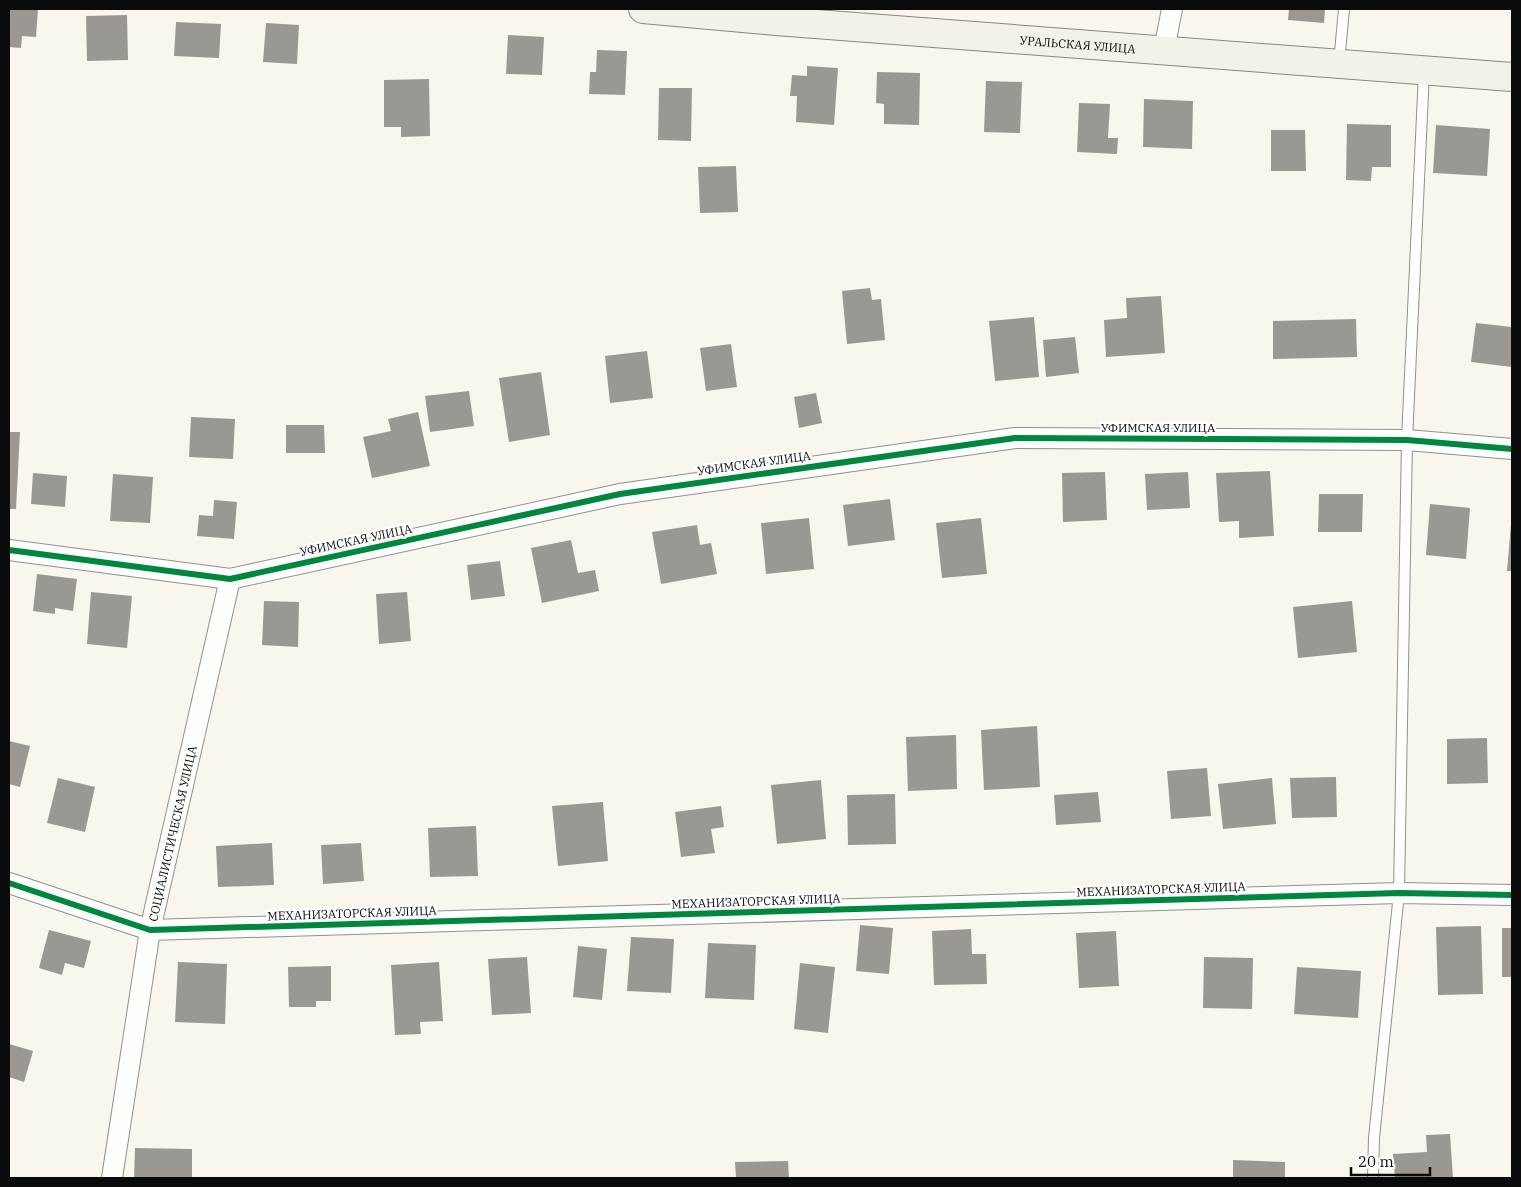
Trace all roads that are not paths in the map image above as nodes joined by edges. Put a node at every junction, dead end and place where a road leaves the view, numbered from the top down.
1 (643, 9) edge
2 (1172, 9) edge
3 (1344, 9) edge
4 (1164, 50) junction
5 (1339, 65) junction
6 (1424, 71) junction
7 (1512, 77) edge
8 (1407, 440) junction
9 (1512, 449) edge
10 (9, 550) edge
11 (230, 579) junction
12 (9, 883) edge
13 (1399, 894) junction
14 (1512, 896) edge
15 (150, 930) junction
16 (112, 1178) edge
17 (1373, 1178) edge

1 - 4 main road, УРАЛЬСКАЯ УЛИЦА
2 - 4 street
3 - 5 lane
4 - 5 main road, УРАЛЬСКАЯ УЛИЦА
5 - 6 main road, УРАЛЬСКАЯ УЛИЦА
6 - 7 main road, УРАЛЬСКАЯ УЛИЦА
6 - 8 lane
8 - 9 street, УФИМСКАЯ УЛИЦА
8 - 11 street, УФИМСКАЯ УЛИЦА
8 - 13 lane
10 - 11 street, УФИМСКАЯ УЛИЦА
11 - 15 street, СОЦИАЛИСТИЧЕСКАЯ УЛИЦА
12 - 15 street, МЕХАНИЗАТОРСКАЯ УЛИЦА
13 - 14 street, МЕХАНИЗАТОРСКАЯ УЛИЦА
13 - 15 street, МЕХАНИЗАТОРСКАЯ УЛИЦА
13 - 17 lane
15 - 16 street, СОЦИАЛИСТИЧЕСКАЯ УЛИЦА

